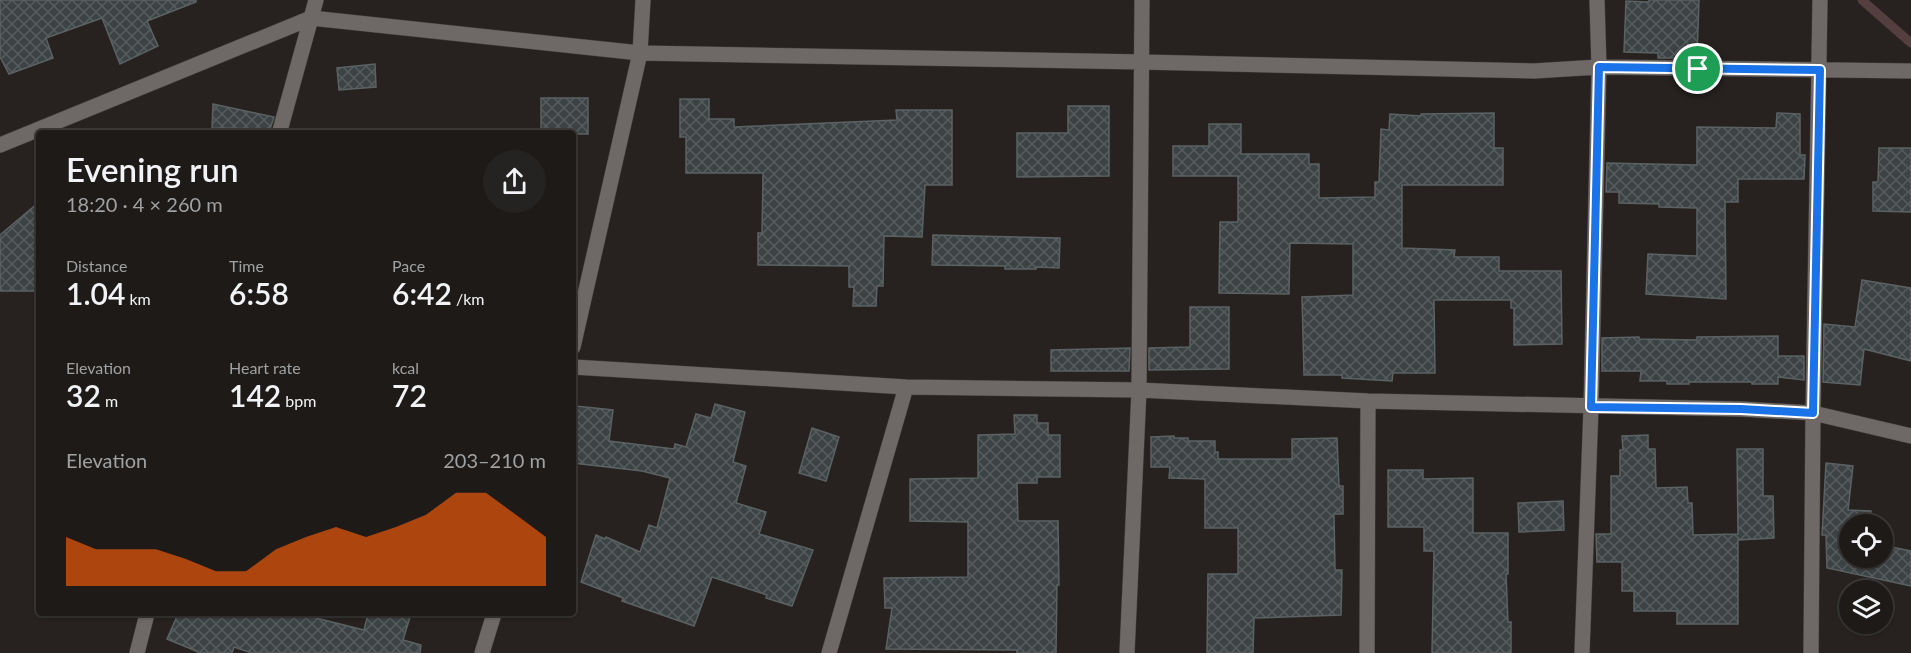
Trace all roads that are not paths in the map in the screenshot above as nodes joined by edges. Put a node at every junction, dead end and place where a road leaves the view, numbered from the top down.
1 (316, 0) edge
2 (643, 0) edge
3 (1142, 0) edge
4 (1597, 0) edge
5 (1820, 0) edge
6 (311, 18) junction
7 (640, 53) junction
8 (1142, 62) junction
9 (1599, 67) junction
10 (1820, 70) junction
11 (1911, 71) edge
12 (36, 130) edge
13 (37, 130) edge
14 (280, 130) edge
15 (0, 145) edge
16 (576, 334) edge
17 (576, 367) edge
18 (906, 387) junction
19 (1139, 390) junction
20 (1368, 401) junction
21 (1591, 407) junction
22 (1813, 413) junction
23 (1911, 436) edge
24 (146, 616) edge
25 (493, 616) edge
26 (137, 653) edge
27 (482, 653) edge
28 (829, 653) edge
29 (1127, 653) edge
30 (1367, 653) edge
31 (1582, 653) edge
32 (1810, 653) edge

1 - 6 street
2 - 7 street
3 - 8 street
4 - 9 street
5 - 10 street
6 - 7 street
6 - 13 street
6 - 14 street
7 - 8 street
7 - 16 street
8 - 9 street
8 - 19 street
9 - 10 street
9 - 21 street
10 - 11 street
10 - 22 street
12 - 15 street
17 - 18 street
18 - 19 street
18 - 28 street
19 - 20 street
19 - 29 street
20 - 21 street
20 - 30 street
21 - 22 street
21 - 31 street
22 - 23 street
22 - 32 street
24 - 26 street
25 - 27 street

